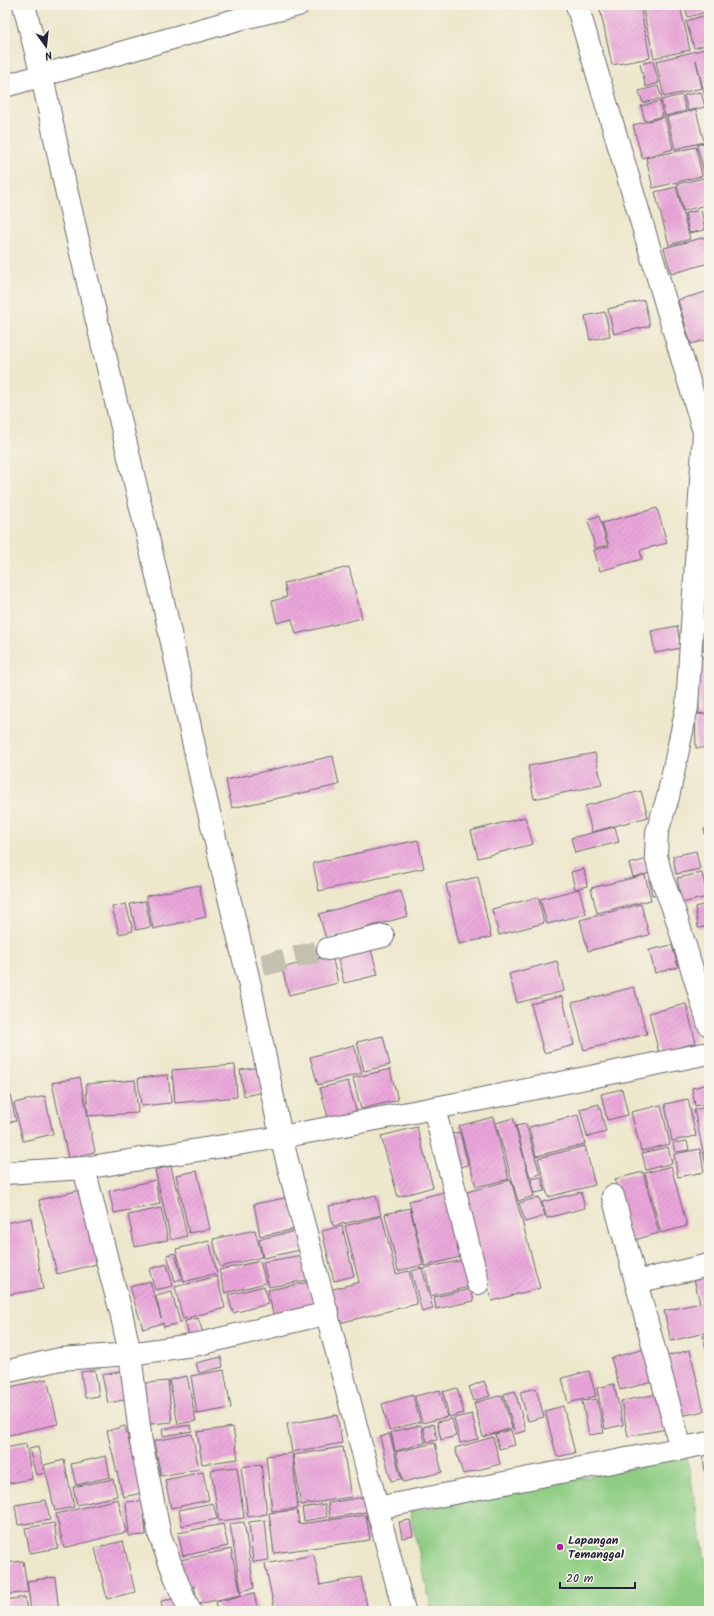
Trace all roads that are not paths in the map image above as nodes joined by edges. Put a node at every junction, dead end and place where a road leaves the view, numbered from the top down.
1 (24, 5) edge
2 (298, 5) edge
3 (577, 5) edge
4 (42, 76) junction
5 (5, 86) edge
6 (707, 432) edge
7 (382, 936) dead end
8 (328, 949) tunnel mouth
9 (709, 1025) edge
10 (709, 1053) edge
11 (434, 1108) junction
12 (281, 1137) junction
13 (84, 1168) junction
14 (5, 1173) edge
15 (613, 1196) dead end
16 (709, 1265) edge
17 (636, 1282) junction
18 (478, 1283) dead end
19 (328, 1313) junction
20 (130, 1354) junction
21 (5, 1372) edge
22 (709, 1443) edge
23 (681, 1449) junction
24 (377, 1508) junction
25 (190, 1611) edge
26 (404, 1611) edge

1 - 4 street
2 - 4 street
3 - 6 street
4 - 5 street
4 - 12 street
6 - 9 street
7 - 8 street
10 - 11 street
11 - 12 street
11 - 18 street
12 - 13 street
12 - 19 street
13 - 14 street
13 - 20 street
15 - 17 street
16 - 17 street
17 - 23 street
19 - 20 street
19 - 24 street
20 - 21 street
20 - 25 street
22 - 23 street
23 - 24 street
24 - 26 street

